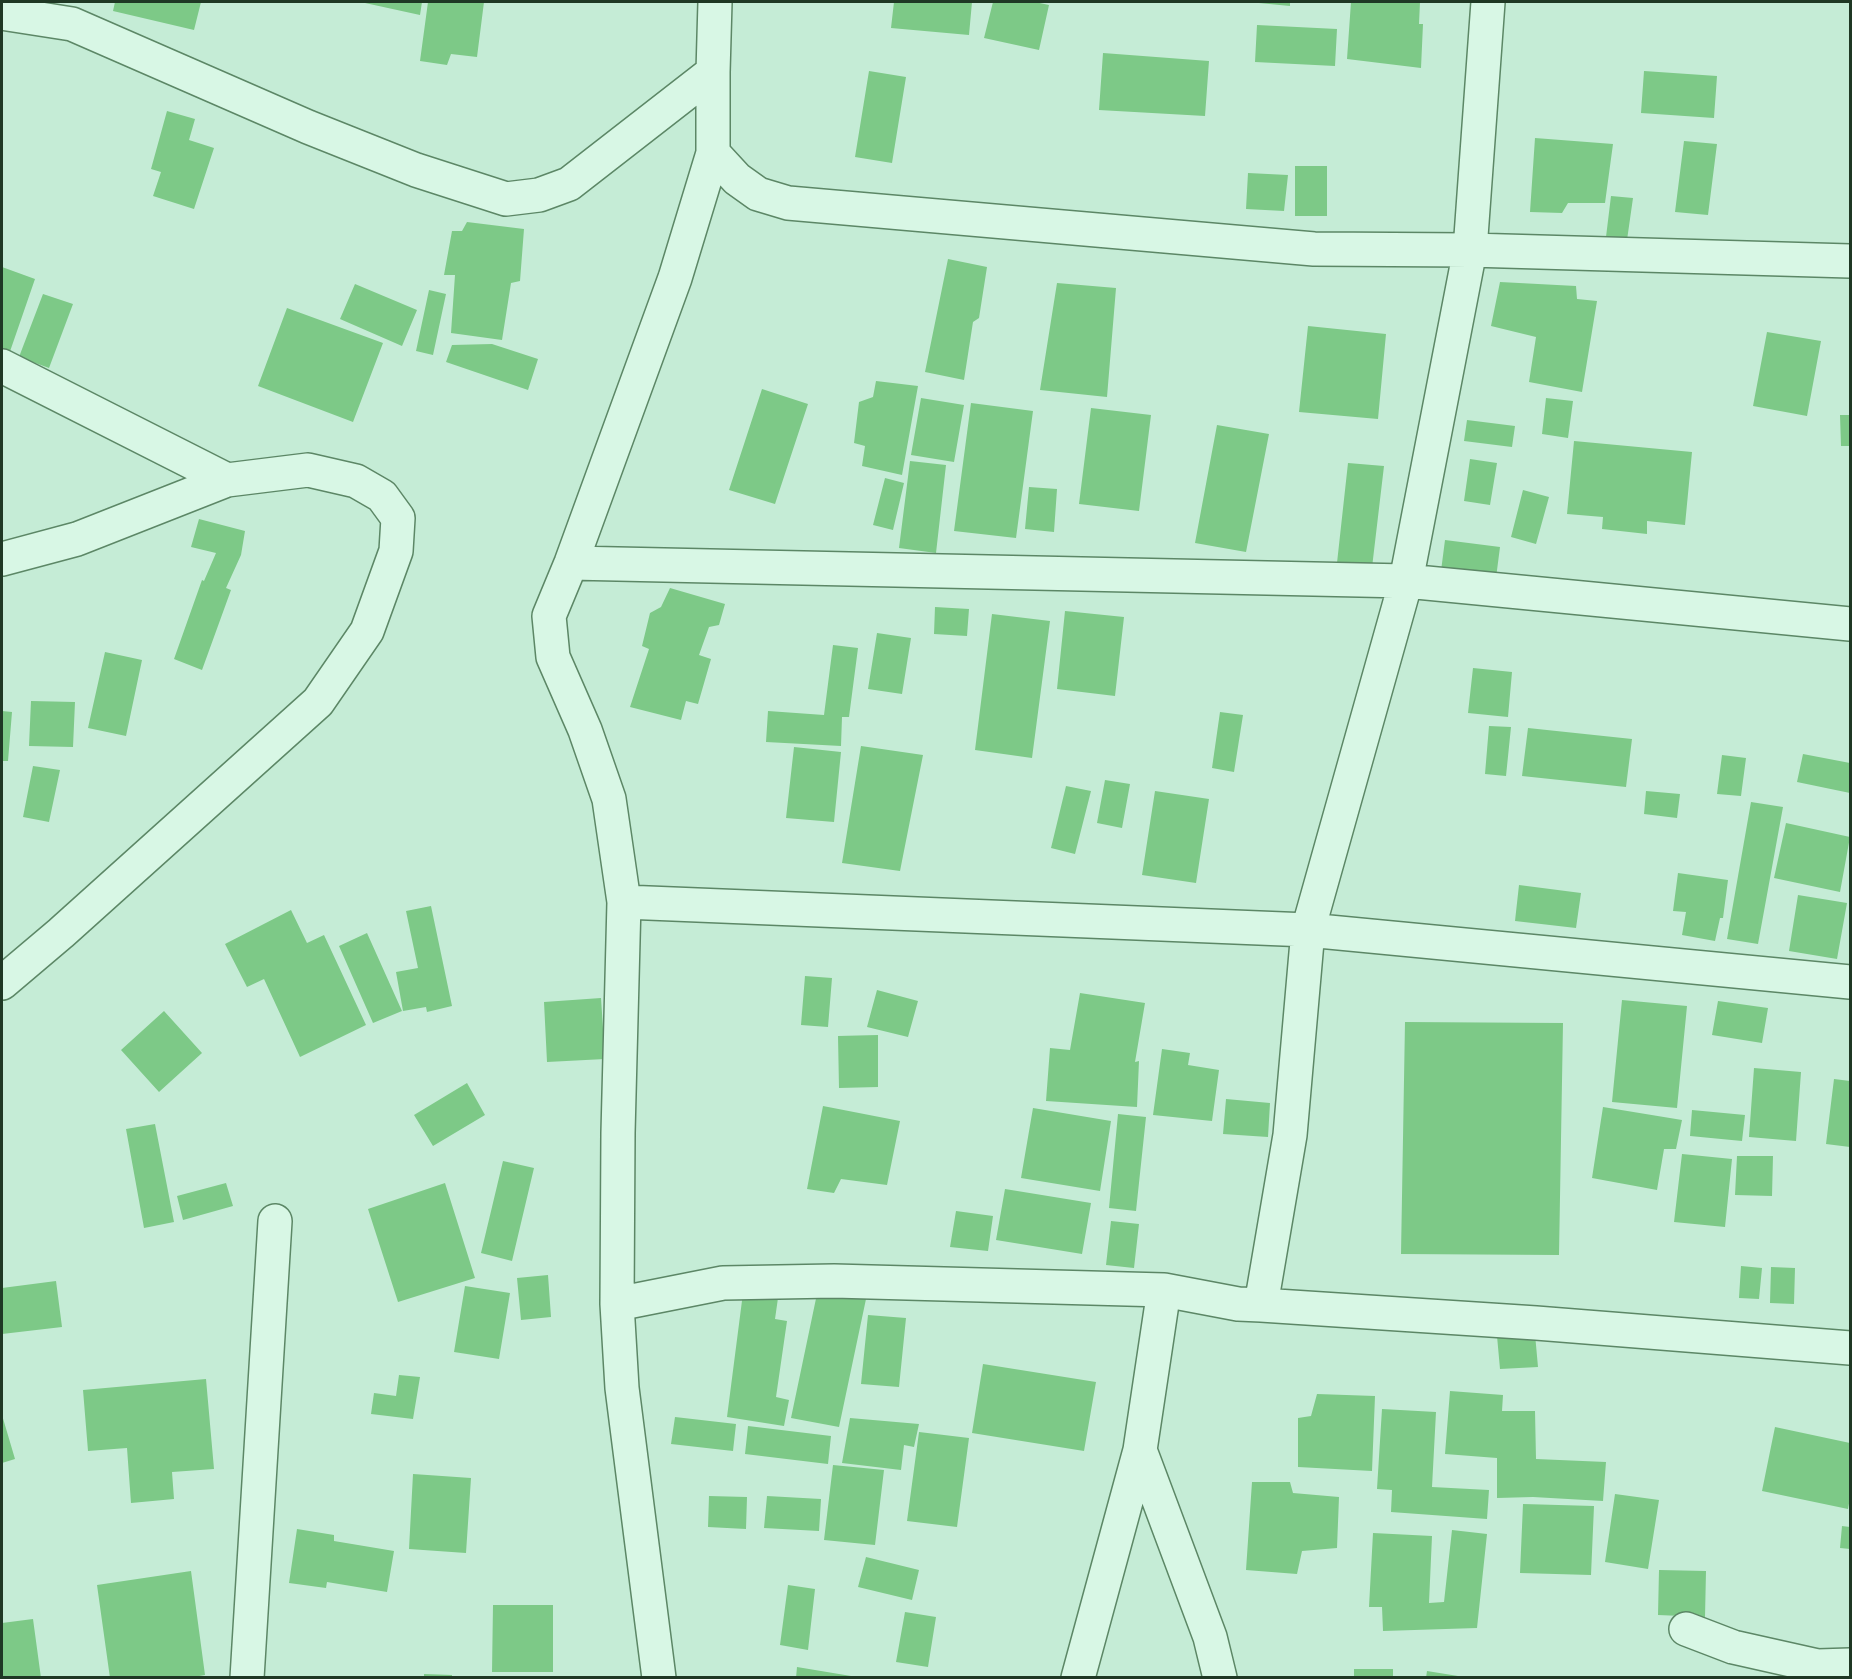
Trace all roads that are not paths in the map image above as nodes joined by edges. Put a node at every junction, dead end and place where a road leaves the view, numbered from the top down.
1 (716, 2) edge
2 (1488, 2) edge
3 (2, 13) edge
4 (713, 72) junction
5 (713, 153) junction
6 (1470, 250) junction
7 (1851, 261) edge
8 (2, 366) edge
9 (227, 480) junction
10 (2, 559) edge
11 (571, 563) junction
12 (1406, 581) junction
13 (1851, 624) edge
14 (624, 902) junction
15 (1308, 930) junction
16 (2, 982) edge
17 (1851, 982) edge
18 (275, 1221) dead end
19 (1164, 1290) junction
20 (617, 1304) junction
21 (1261, 1305) junction
22 (1851, 1348) edge
23 (1140, 1450) junction
24 (1686, 1629) dead end
25 (1851, 1665) edge
26 (247, 1677) edge
27 (659, 1677) edge
28 (1078, 1677) edge
29 (1220, 1677) edge

1 - 4 street
2 - 6 street
3 - 4 street
4 - 5 street
5 - 6 street
5 - 11 street
6 - 7 street
6 - 12 street
8 - 9 street
9 - 10 street
9 - 16 street
11 - 12 street
11 - 14 street
12 - 13 street
12 - 15 street
14 - 15 street
14 - 20 street
15 - 17 street
15 - 21 street
18 - 26 street
19 - 20 street
19 - 21 street
19 - 23 street
20 - 27 street
21 - 22 street
23 - 28 street
23 - 29 street
24 - 25 street

